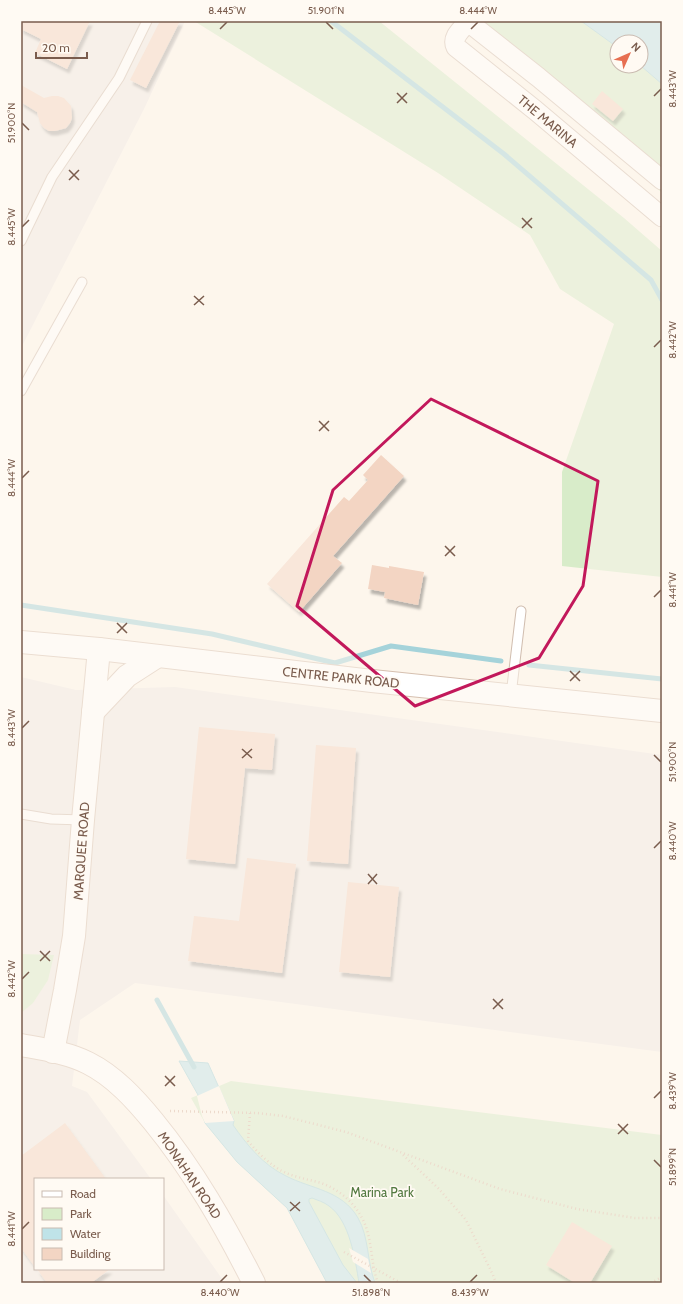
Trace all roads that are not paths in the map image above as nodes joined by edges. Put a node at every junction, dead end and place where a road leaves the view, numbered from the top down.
1 (147, 21) edge
2 (467, 21) edge
3 (662, 180) edge
4 (662, 217) edge
5 (21, 241) edge
6 (82, 282) dead end
7 (21, 391) edge
8 (521, 611) dead end
9 (21, 642) edge
10 (100, 650) junction
11 (158, 656) junction
12 (511, 695) junction
13 (662, 711) edge
14 (93, 712) junction
15 (21, 814) edge
16 (83, 820) junction
17 (21, 1046) edge
18 (53, 1052) junction
19 (254, 1283) edge

1 - 5 lane
2 - 3 street, THE MARINA
2 - 4 street, THE MARINA
6 - 7 lane
8 - 12 lane
9 - 10 street, CENTRE PARK ROAD
10 - 11 street, CENTRE PARK ROAD
10 - 14 street, MARQUEE ROAD
11 - 12 street, CENTRE PARK ROAD
11 - 14 street
12 - 13 street, CENTRE PARK ROAD
14 - 16 street, MARQUEE ROAD
15 - 16 lane
16 - 18 street, MARQUEE ROAD
17 - 18 street, MONAHAN ROAD
18 - 19 street, MONAHAN ROAD

